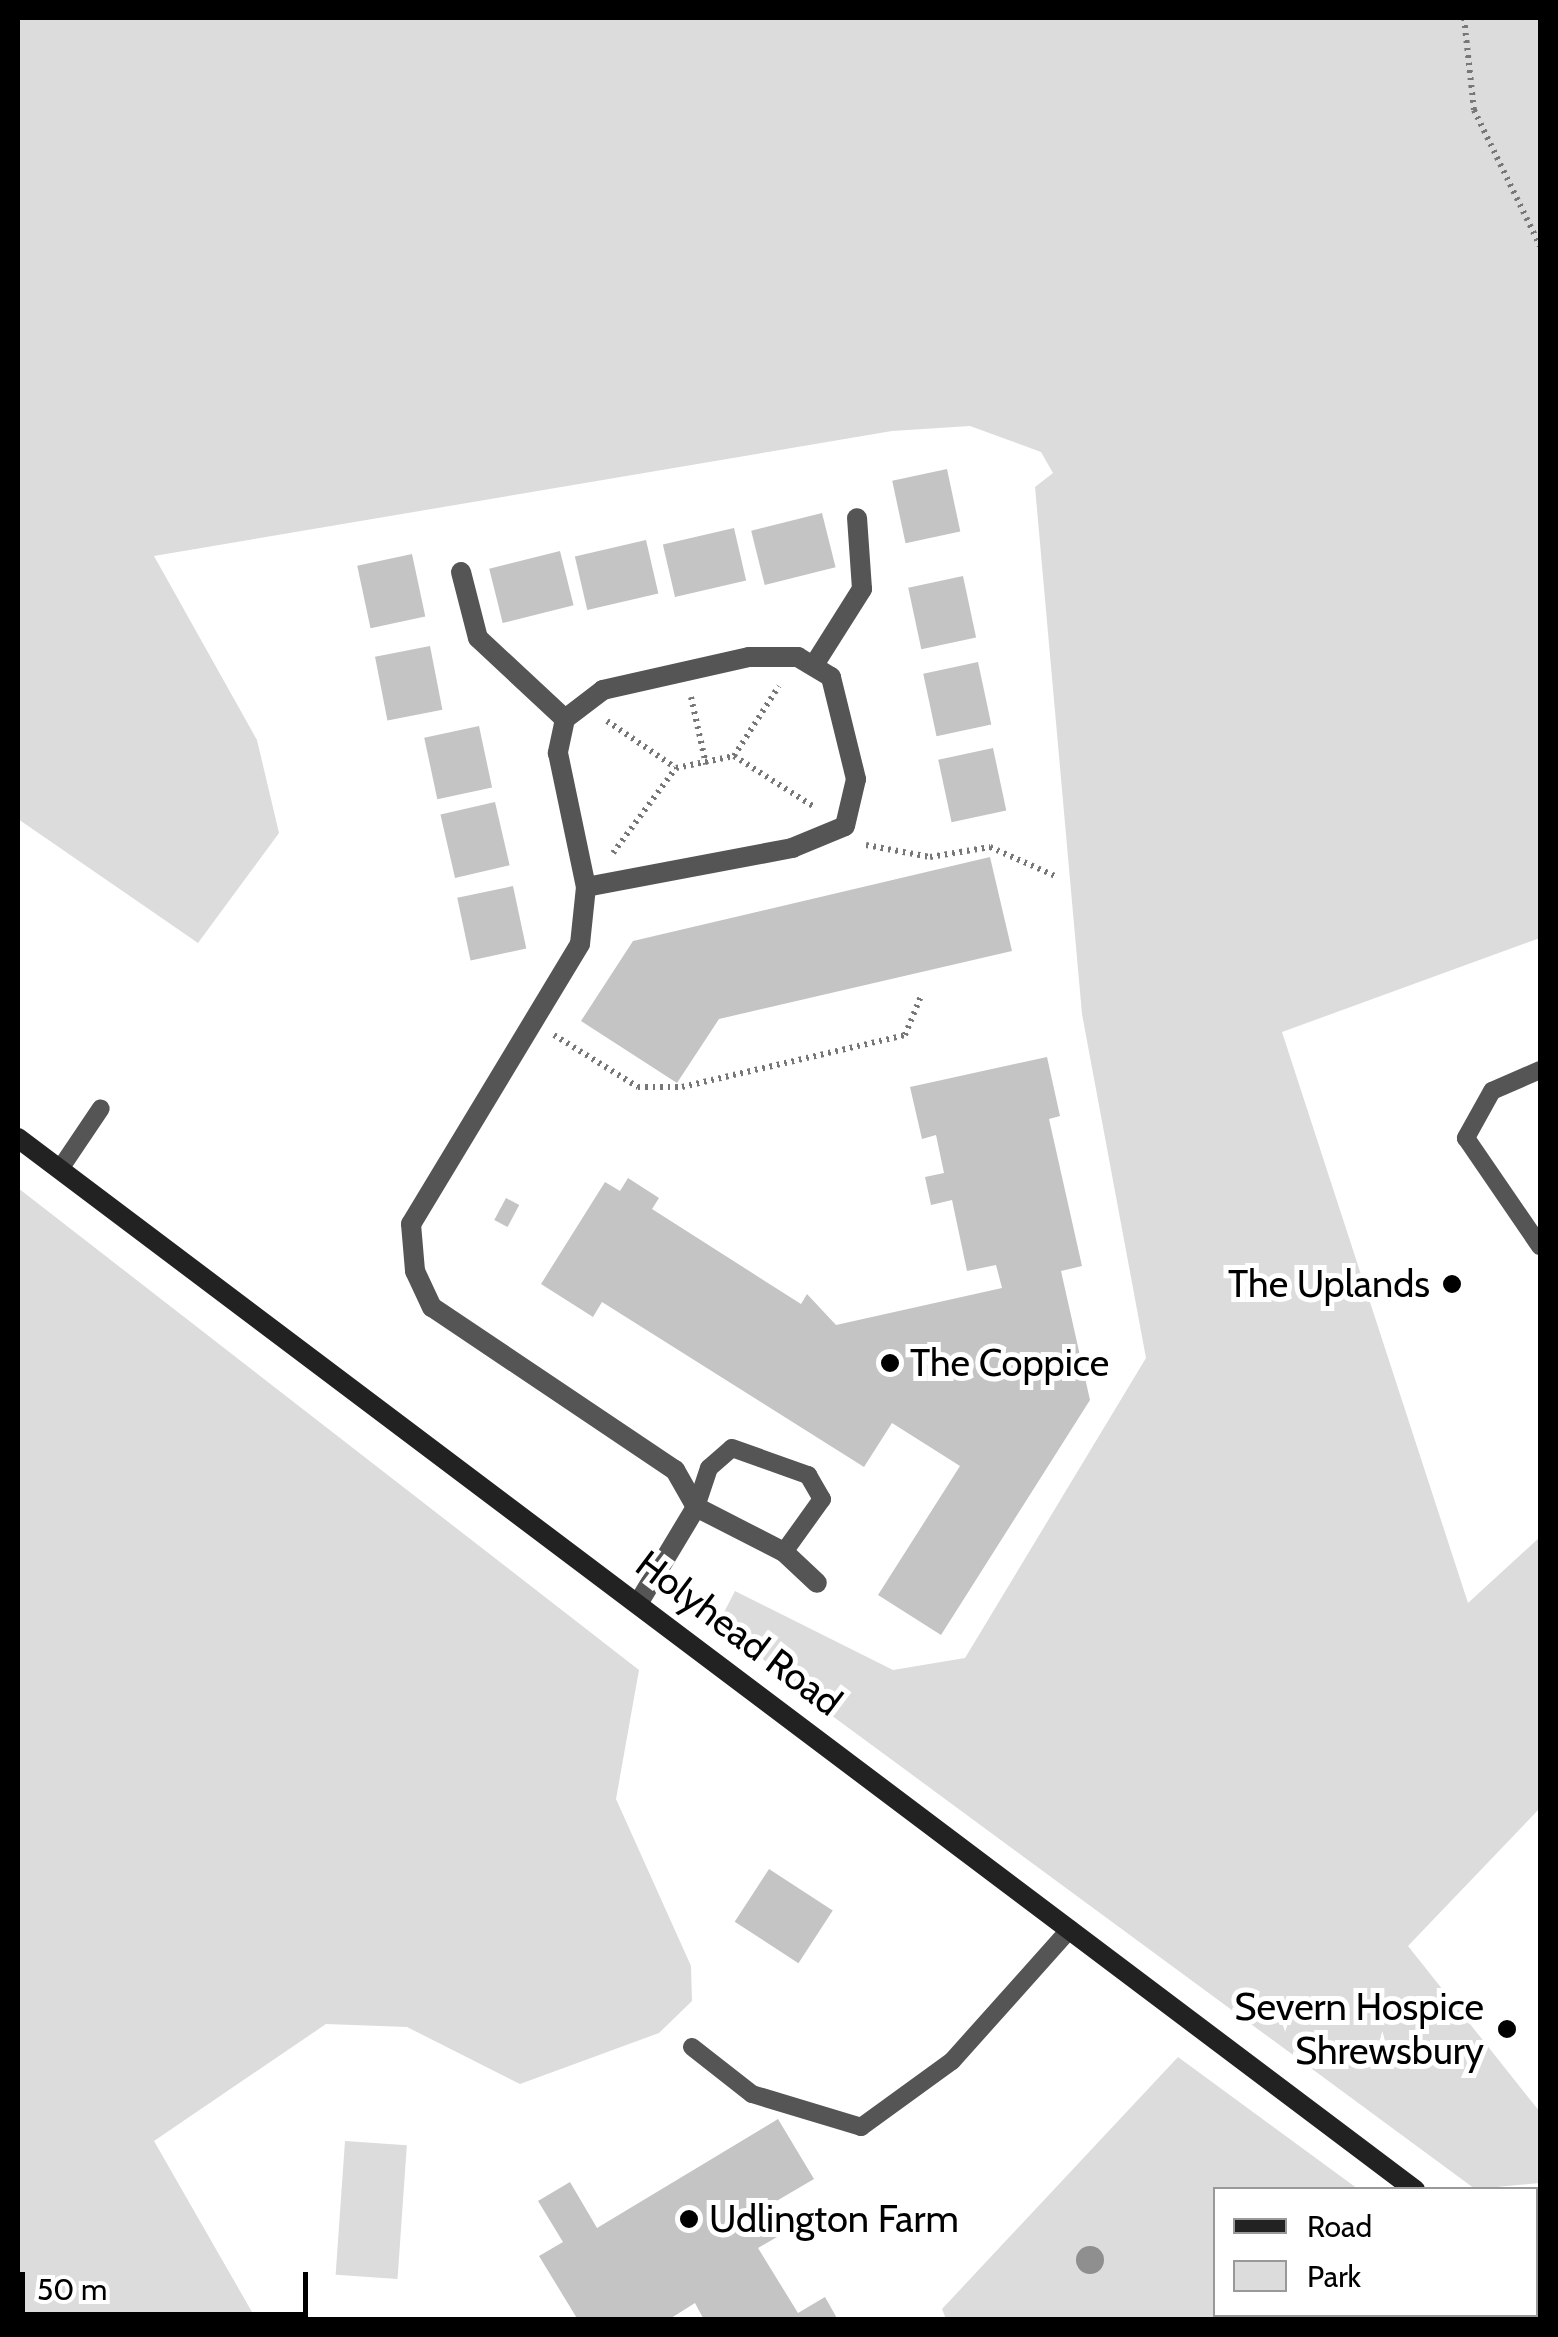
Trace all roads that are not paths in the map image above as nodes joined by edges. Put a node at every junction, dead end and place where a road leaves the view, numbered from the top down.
1 (857, 518) dead end
2 (462, 572) dead end
3 (806, 661) junction
4 (565, 719) junction
5 (586, 887) junction
6 (1540, 1070) edge
7 (102, 1108) dead end
8 (18, 1138) edge
9 (60, 1169) junction
10 (1540, 1246) edge
11 (696, 1506) junction
12 (784, 1552) junction
13 (817, 1583) dead end
14 (639, 1602) junction
15 (1070, 1929) junction
16 (692, 2047) dead end
17 (1411, 2187) edge

1 - 3 street
2 - 4 street
3 - 4 street
3 - 5 street
4 - 5 street
5 - 11 street
6 - 10 lane
7 - 9 lane
8 - 9 main road, Holyhead Road
9 - 14 main road, Holyhead Road
11 - 12 street
11 - 12 lane
11 - 14 street
12 - 13 street
14 - 15 main road, Holyhead Road
15 - 16 lane
15 - 17 main road, Holyhead Road

